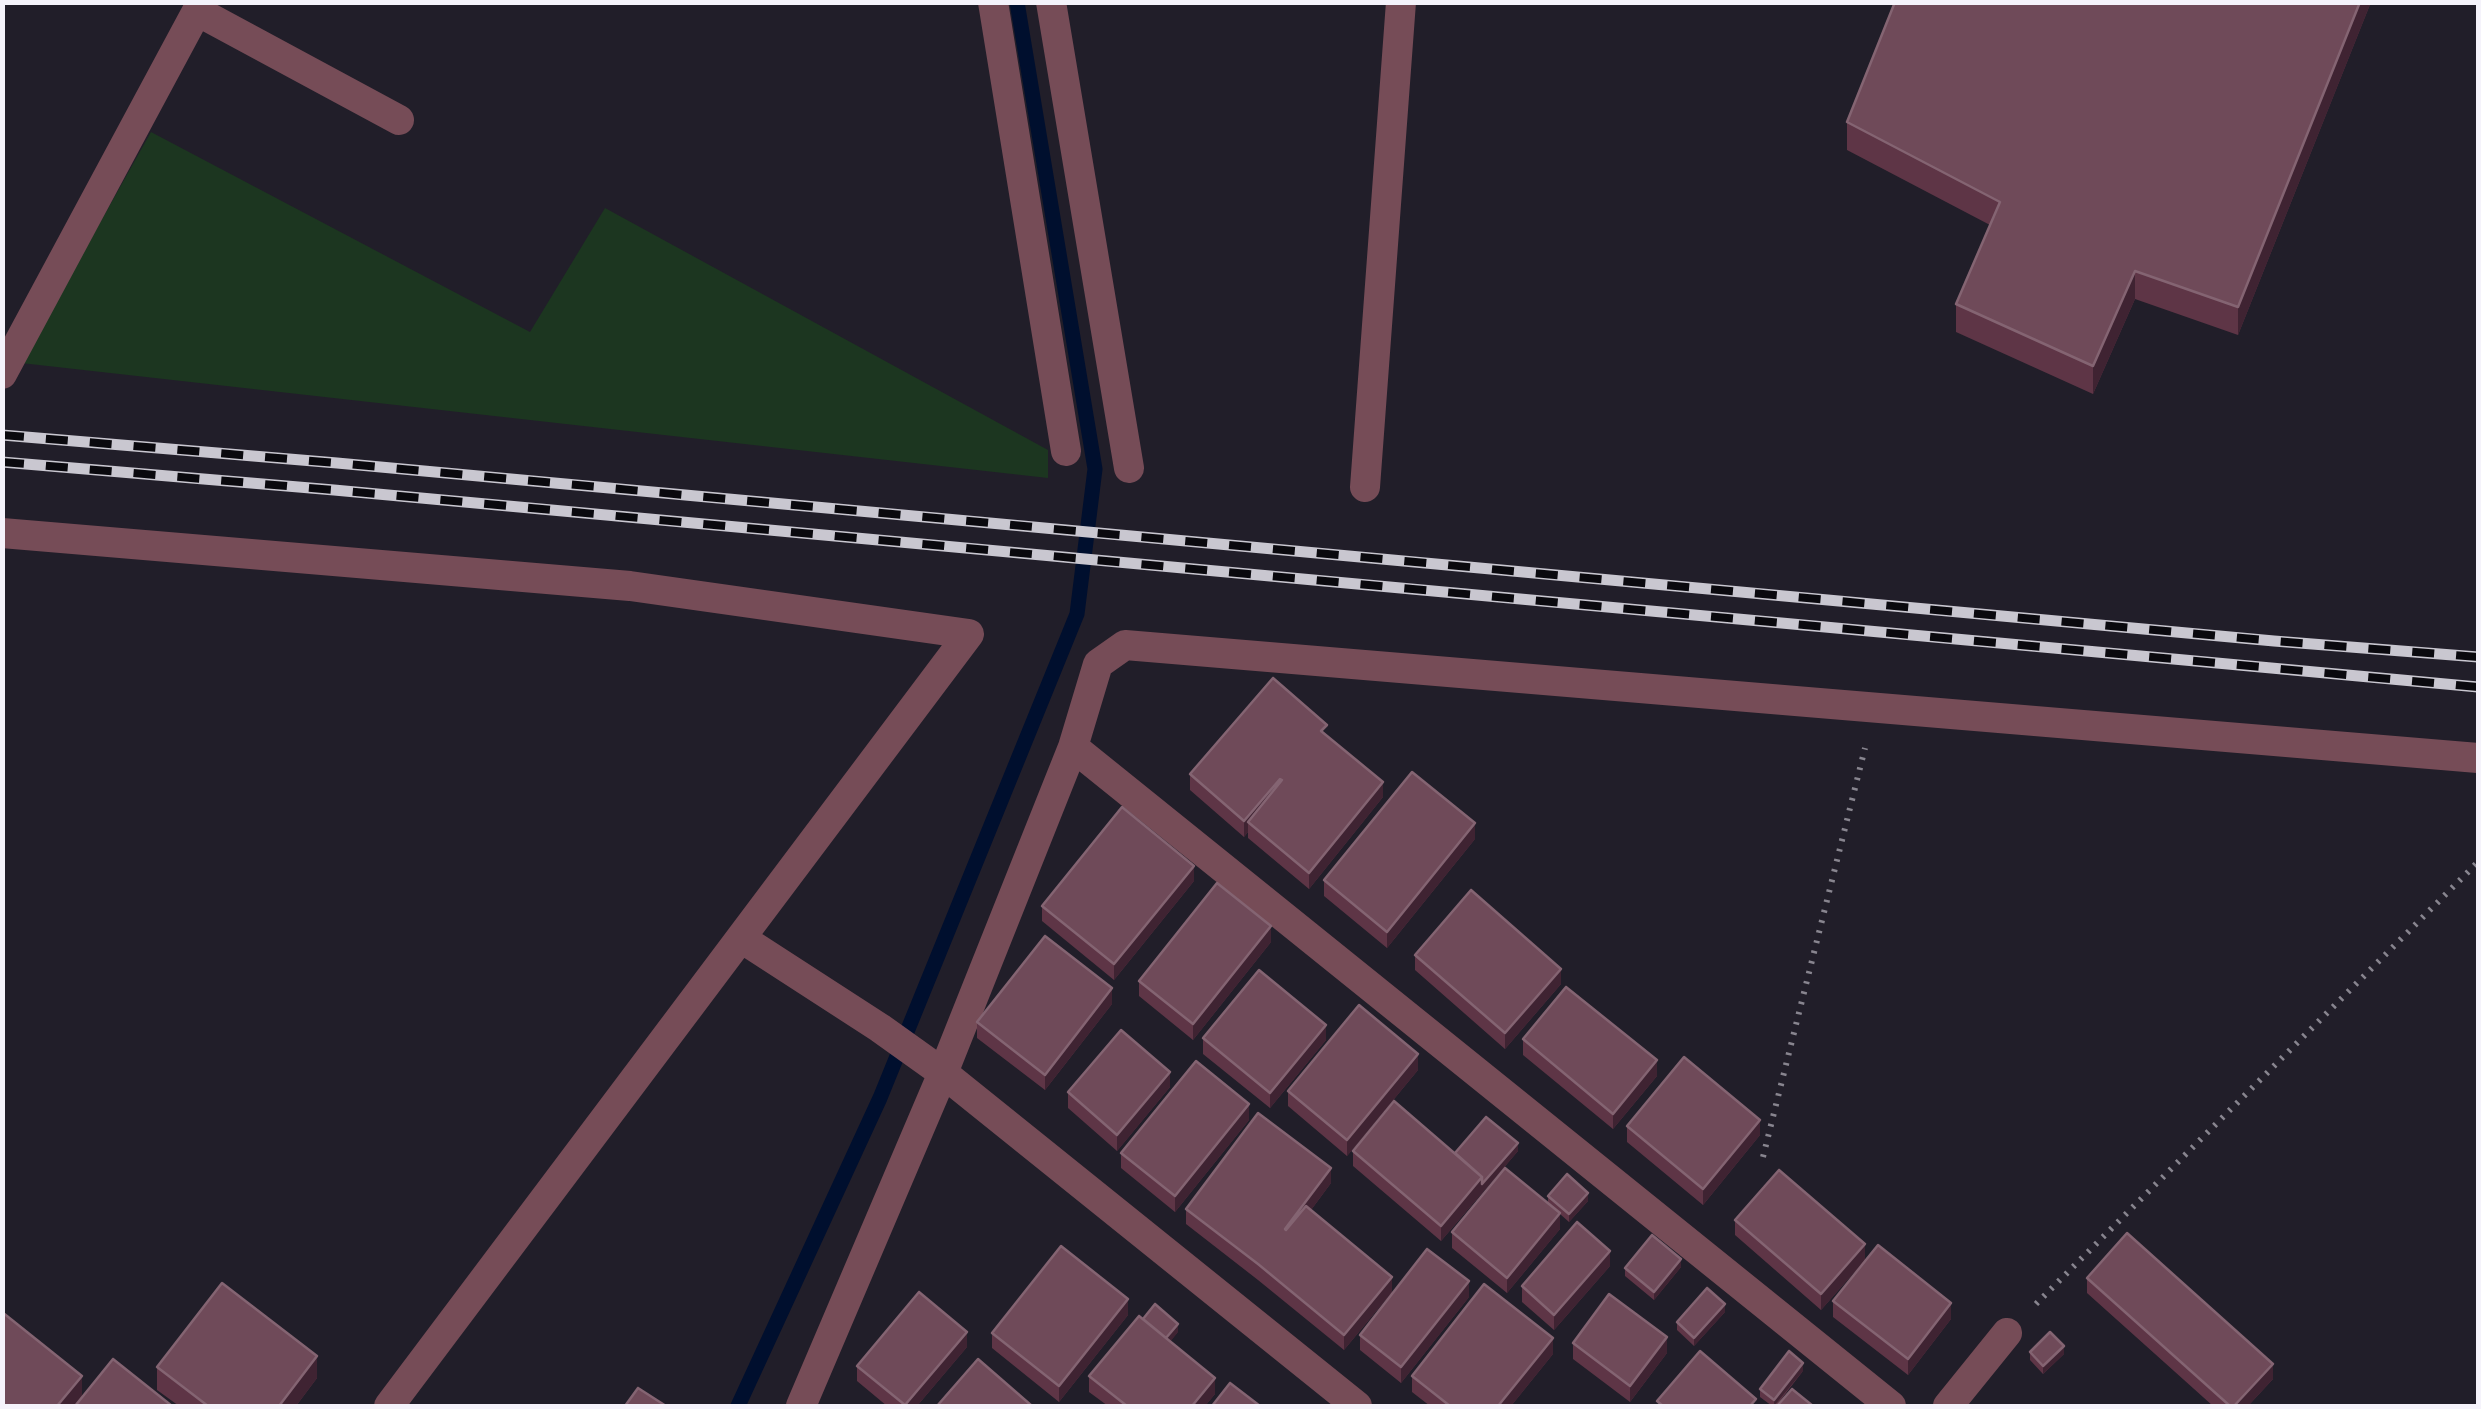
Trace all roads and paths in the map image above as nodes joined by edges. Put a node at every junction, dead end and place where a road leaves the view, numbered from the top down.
1 (993, 2) edge
2 (1051, 2) edge
3 (1401, 2) edge
4 (194, 5) edge
5 (399, 120) dead end
6 (2, 374) edge
7 (1066, 451) dead end
8 (1129, 468) dead end
9 (1365, 487) dead end
10 (2, 533) edge
11 (1874, 708) junction
12 (1073, 747) junction
13 (2478, 758) edge
14 (2478, 862) edge
15 (740, 938) junction
16 (943, 1073) junction
17 (1763, 1157) dead end
18 (2007, 1333) joint
19 (390, 1406) edge
20 (801, 1406) edge
21 (1356, 1406) edge
22 (1890, 1406) edge
23 (1948, 1406) edge

1 - 7 street
2 - 8 street
3 - 9 street
4 - 5 street
4 - 6 street
10 - 15 street
11 - 12 street
11 - 13 street
11 - 17 path
12 - 16 street
12 - 22 street
14 - 18 path
15 - 16 street
15 - 19 street
16 - 20 street
16 - 21 street
18 - 23 street

